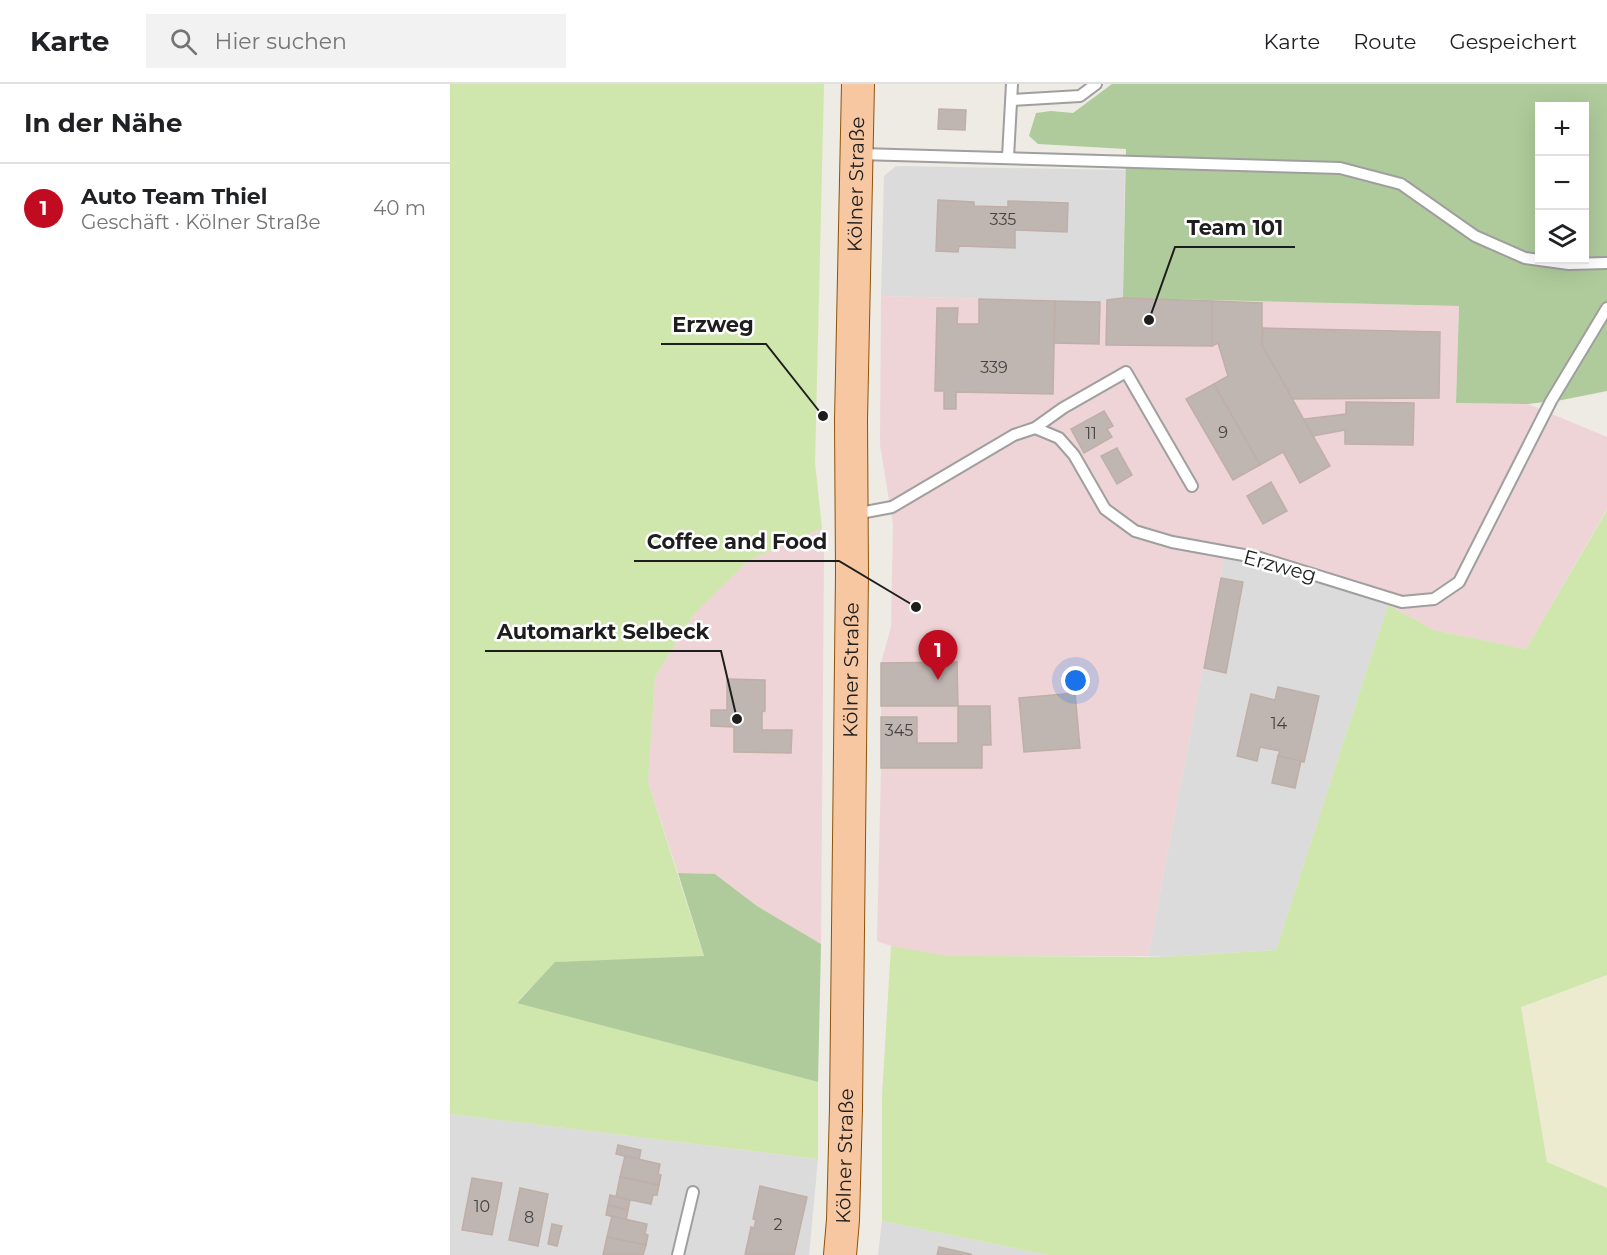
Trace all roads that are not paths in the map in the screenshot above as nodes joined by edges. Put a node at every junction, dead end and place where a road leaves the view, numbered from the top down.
1 (858, 84) edge
2 (1012, 84) edge
3 (1096, 84) edge
4 (1012, 100) junction
5 (857, 154) junction
6 (1008, 157) junction
7 (1607, 263) edge
8 (1607, 308) edge
9 (1035, 428) junction
10 (1192, 486) dead end
11 (852, 515) junction
12 (693, 1192) dead end
13 (678, 1255) edge
14 (840, 1255) edge

1 - 5 main road, Kölner Straße
2 - 4 lane
3 - 4 lane
4 - 6 lane
5 - 6 lane
5 - 11 main road, Kölner Straße
6 - 7 lane
8 - 9 lane, Erzweg
9 - 10 lane
9 - 11 lane
11 - 14 main road, Kölner Straße
12 - 13 lane

